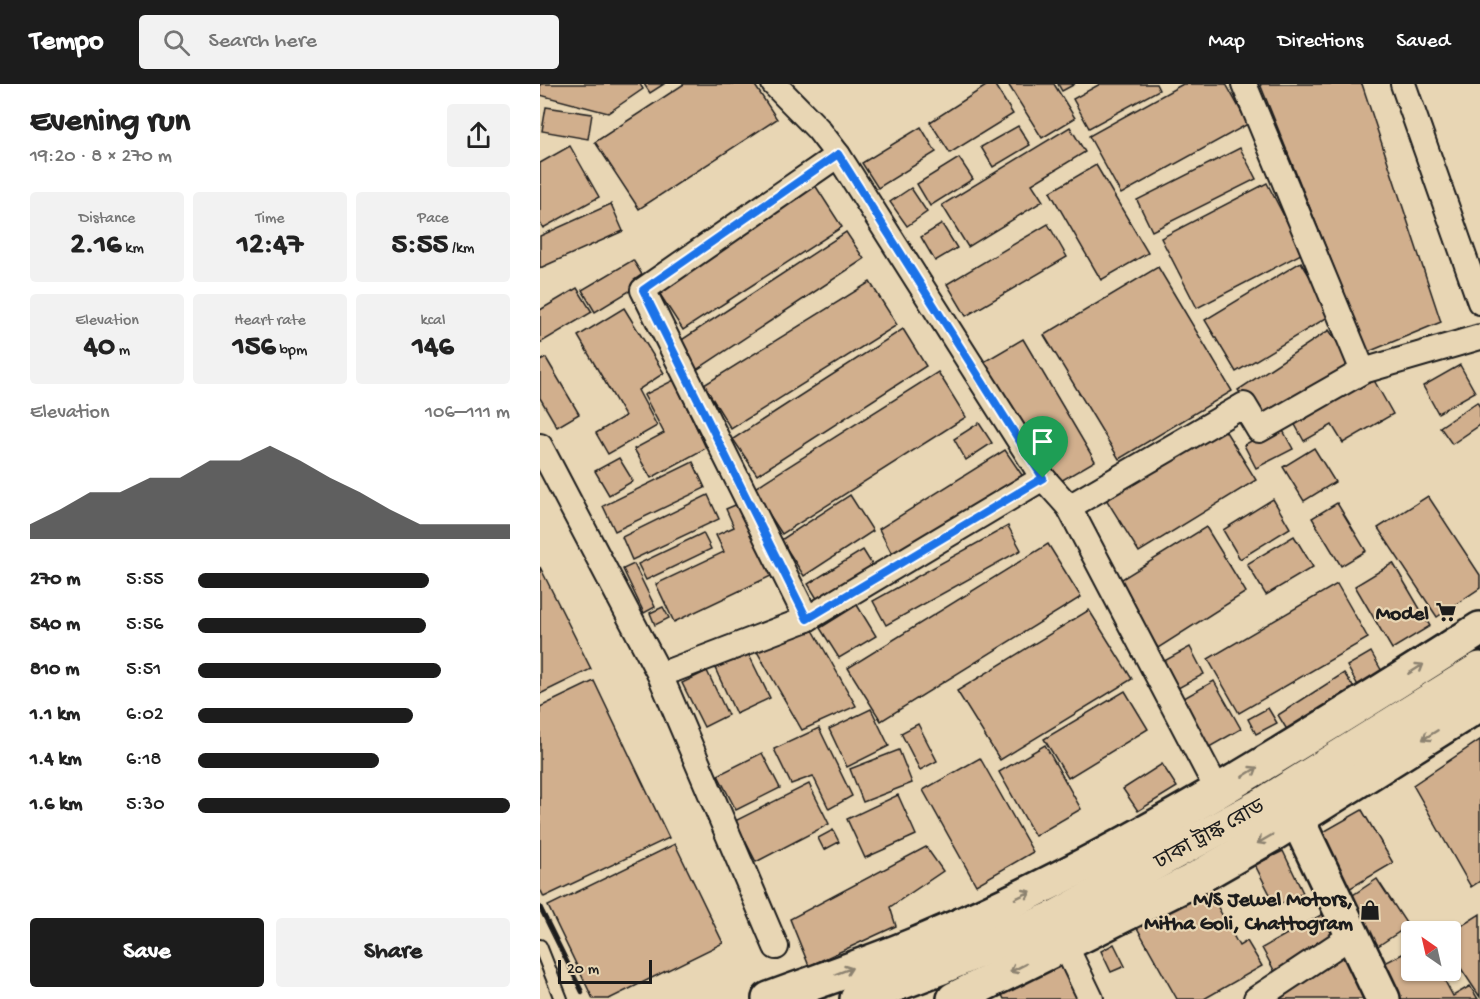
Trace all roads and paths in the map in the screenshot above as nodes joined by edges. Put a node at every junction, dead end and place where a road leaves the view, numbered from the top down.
1 (774, 84) edge
2 (1244, 84) edge
3 (1403, 84) edge
4 (838, 154) junction
5 (1480, 302) edge
6 (1480, 337) edge
7 (1363, 371) junction
8 (540, 446) edge
9 (1043, 478) junction
10 (1069, 507) junction
11 (807, 619) junction
12 (1480, 629) edge
13 (1480, 669) edge
14 (660, 675) junction
15 (1480, 704) edge
16 (1218, 791) junction
17 (1297, 819) junction
18 (1351, 936) junction
19 (1065, 945) junction
20 (540, 946) edge
21 (776, 947) dead end
22 (969, 996) edge
23 (561, 999) edge
24 (769, 999) edge
25 (857, 999) edge
26 (1091, 999) edge
27 (1256, 999) edge
28 (1383, 999) edge

1 - 4 street
2 - 7 street
3 - 5 street
4 - 9 street
4 - 11 street
6 - 7 street
7 - 10 street
8 - 14 street
9 - 10 street
9 - 11 street
10 - 16 street
11 - 14 street
16 -> 12 main road
13 - 25 main road, ঢাকা ট্রাঙ্ক রোড
14 - 21 street
15 -> 17 main road, ঢাকা ট্রাঙ্ক রোড
24 -> 16 main road
17 - 18 main road
17 -> 19 main road, ঢাকা ট্রাঙ্ক রোড
18 - 27 street
18 - 28 main road
19 -> 22 main road, ঢাকা ট্রাঙ্ক রোড
19 - 26 street
20 - 23 lane

